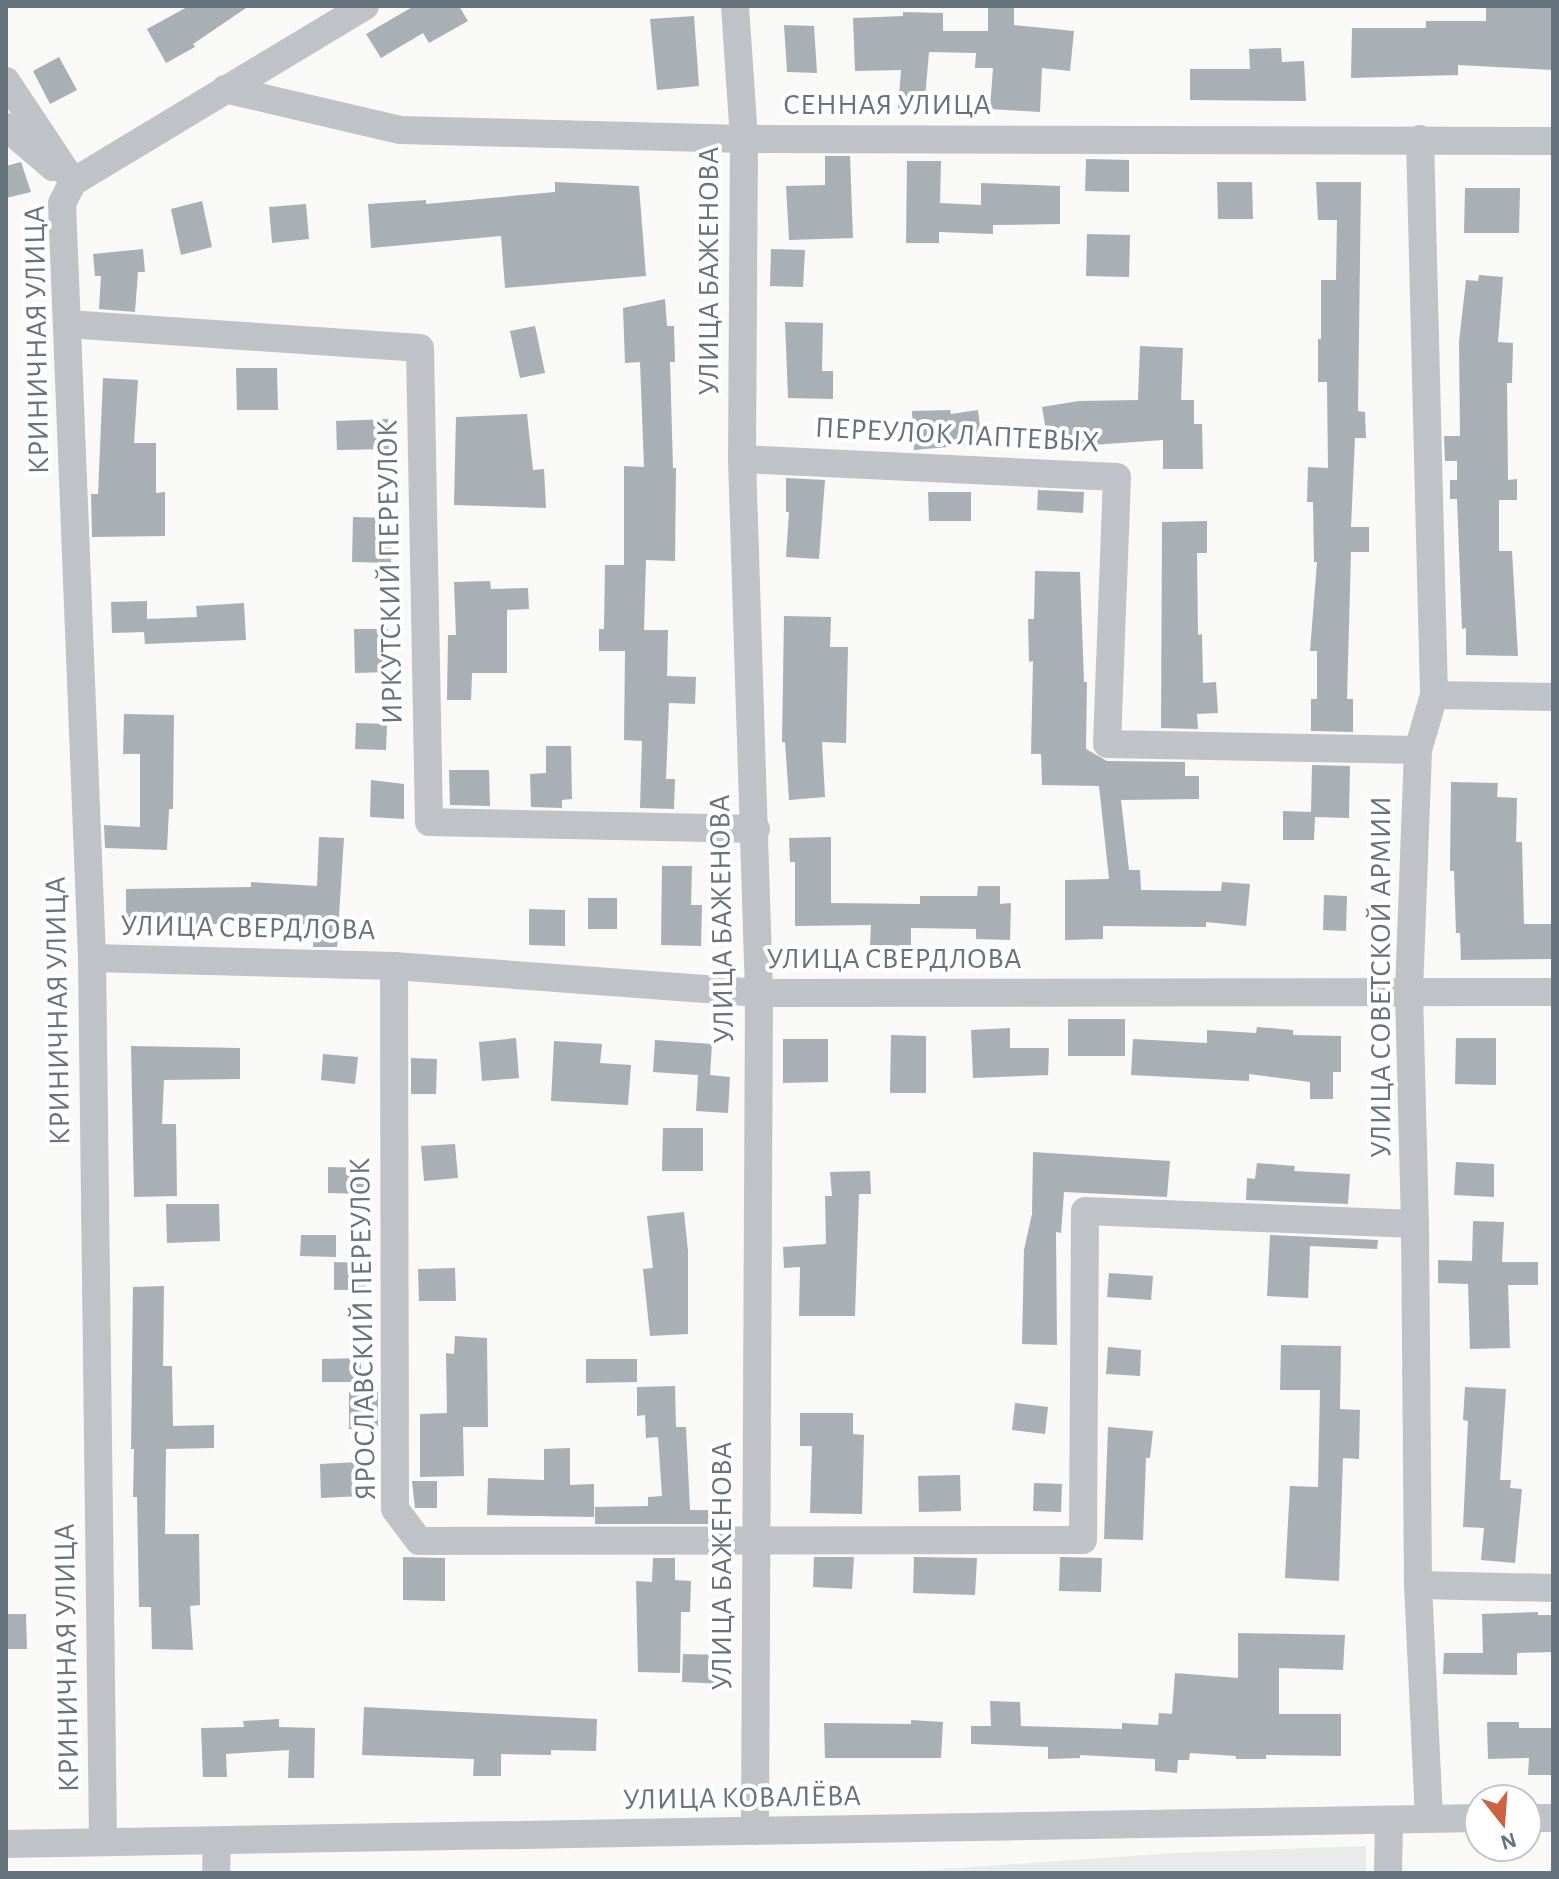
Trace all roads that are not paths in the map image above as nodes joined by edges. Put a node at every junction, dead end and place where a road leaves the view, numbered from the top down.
1 (365, 6) edge
2 (735, 6) edge
3 (6, 81) edge
4 (225, 89) junction
5 (6, 127) edge
6 (744, 139) junction
7 (1420, 139) junction
8 (1553, 141) edge
9 (73, 182) junction
10 (67, 324) junction
11 (742, 459) junction
12 (1434, 695) junction
13 (1553, 697) edge
14 (1418, 750) junction
15 (756, 829) junction
16 (92, 958) junction
17 (394, 966) junction
18 (1409, 992) junction
19 (1553, 992) edge
20 (759, 993) junction
21 (1415, 1224) junction
22 (755, 1541) junction
23 (1418, 1585) junction
24 (1553, 1588) edge
25 (1429, 1818) junction
26 (1463, 1818) edge
27 (1389, 1820) junction
28 (755, 1831) junction
29 (103, 1841) junction
30 (217, 1843) junction
31 (6, 1844) edge
32 (216, 1873) edge
33 (1388, 1873) edge

1 - 4 street
2 - 6 street, УЛИЦА БАЖЕНОВА
3 - 9 street
4 - 6 street, СЕННАЯ УЛИЦА
4 - 9 street
5 - 9 street
6 - 7 street, СЕННАЯ УЛИЦА
6 - 11 street, УЛИЦА БАЖЕНОВА
7 - 8 street, СЕННАЯ УЛИЦА
7 - 12 street, УЛИЦА СОВЕТСКОЙ АРМИИ
9 - 10 street, КРИНИЧНАЯ УЛИЦА
10 - 15 street, ИРКУТСКИЙ ПЕРЕУЛОК
10 - 16 street, КРИНИЧНАЯ УЛИЦА
11 - 14 street, ПЕРЕУЛОК ЛАПТЕВЫХ
11 - 15 street, УЛИЦА БАЖЕНОВА
12 - 13 street
12 - 14 street, УЛИЦА СОВЕТСКОЙ АРМИИ
14 - 18 street, УЛИЦА СОВЕТСКОЙ АРМИИ
15 - 20 street, УЛИЦА БАЖЕНОВА
16 - 17 street, УЛИЦА СВЕРДЛОВА
16 - 29 street, КРИНИЧНАЯ УЛИЦА
17 - 20 street, УЛИЦА СВЕРДЛОВА
17 - 22 street, ЯРОСЛАВСКИЙ ПЕРЕУЛОК
18 - 19 street, УЛИЦА СВЕРДЛОВА
18 - 20 street, УЛИЦА СВЕРДЛОВА
18 - 21 street, УЛИЦА СОВЕТСКОЙ АРМИИ
20 - 22 street, УЛИЦА БАЖЕНОВА
21 - 22 street
21 - 23 street, УЛИЦА СОВЕТСКОЙ АРМИИ
22 - 28 street, УЛИЦА БАЖЕНОВА
23 - 24 street
23 - 25 street, УЛИЦА СОВЕТСКОЙ АРМИИ
25 - 26 street, УЛИЦА КОВАЛЁВА
25 - 27 street, УЛИЦА КОВАЛЁВА
27 - 28 street, УЛИЦА КОВАЛЁВА
27 - 33 street
28 - 30 street, УЛИЦА КОВАЛЁВА
29 - 30 street, УЛИЦА КОВАЛЁВА
29 - 31 street, УЛИЦА КОВАЛЁВА
30 - 32 street

